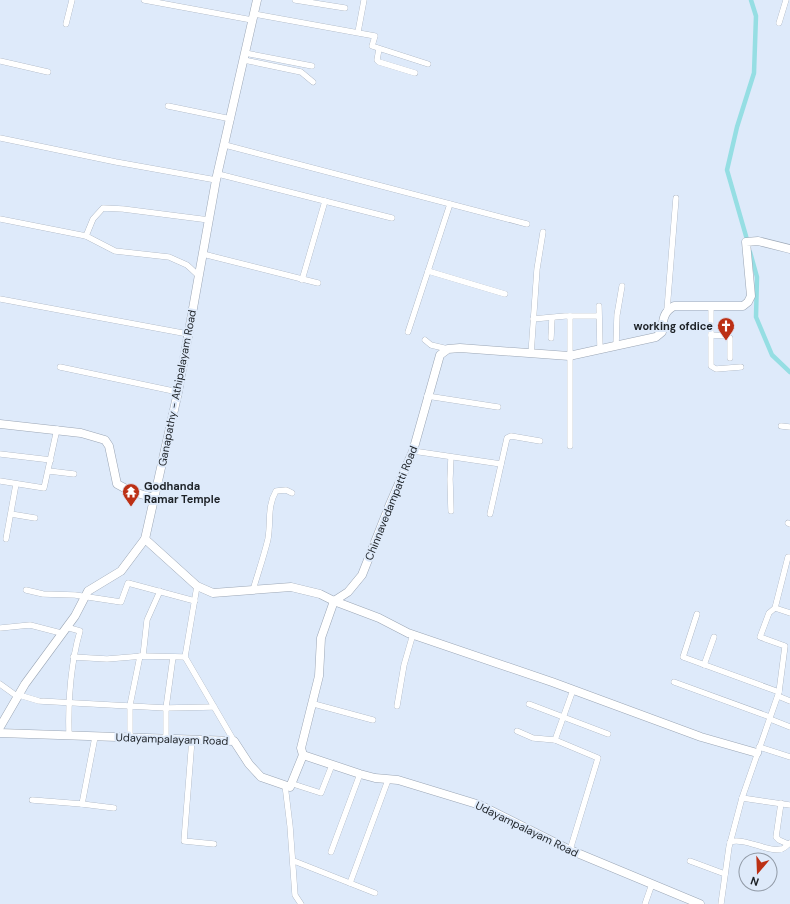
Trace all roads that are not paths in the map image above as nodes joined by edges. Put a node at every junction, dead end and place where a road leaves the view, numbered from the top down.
1 (72, 0) edge
2 (144, 0) edge
3 (257, 0) edge
4 (295, 0) edge
5 (364, 0) edge
6 (786, 0) edge
7 (345, 8) dead end
8 (253, 17) junction
9 (779, 23) dead end
10 (66, 24) dead end
11 (358, 32) junction
12 (379, 48) junction
13 (244, 57) junction
14 (0, 61) edge
15 (428, 64) dead end
16 (312, 66) dead end
17 (48, 72) dead end
18 (415, 73) dead end
19 (313, 82) dead end
20 (168, 106) dead end
21 (231, 119) junction
22 (0, 138) edge
23 (224, 145) junction
24 (217, 177) junction
25 (676, 198) dead end
26 (325, 201) junction
27 (450, 204) junction
28 (392, 218) dead end
29 (0, 219) edge
30 (209, 220) junction
31 (527, 224) dead end
32 (543, 232) dead end
33 (86, 236) junction
34 (790, 249) edge
35 (203, 254) junction
36 (428, 271) junction
37 (198, 276) junction
38 (302, 280) junction
39 (318, 284) dead end
40 (622, 286) dead end
41 (505, 294) dead end
42 (0, 299) edge
43 (599, 306) dead end
44 (711, 306) junction
45 (667, 310) junction
46 (570, 316) junction
47 (598, 316) junction
48 (552, 318) junction
49 (533, 319) junction
50 (408, 332) dead end
51 (188, 334) junction
52 (711, 335) junction
53 (551, 338) dead end
54 (425, 340) dead end
55 (616, 346) junction
56 (600, 349) junction
57 (448, 350) junction
58 (531, 354) junction
59 (569, 356) junction
60 (730, 358) dead end
61 (60, 367) dead end
62 (741, 367) dead end
63 (178, 392) junction
64 (427, 396) junction
65 (498, 407) dead end
66 (0, 424) edge
67 (781, 426) dead end
68 (790, 427) edge
69 (58, 429) junction
70 (540, 440) dead end
71 (570, 446) dead end
72 (414, 451) junction
73 (0, 454) edge
74 (451, 457) junction
75 (51, 460) junction
76 (501, 464) junction
77 (49, 471) junction
78 (74, 474) dead end
79 (0, 481) edge
80 (16, 484) junction
81 (292, 493) dead end
82 (154, 498) junction
83 (451, 511) dead end
84 (11, 514) junction
85 (490, 514) dead end
86 (36, 518) dead end
87 (6, 539) dead end
88 (145, 539) junction
89 (790, 557) edge
90 (197, 586) junction
91 (26, 590) dead end
92 (253, 590) junction
93 (160, 591) junction
94 (85, 597) junction
95 (195, 600) junction
96 (334, 601) junction
97 (775, 608) junction
98 (790, 613) edge
99 (697, 614) dead end
100 (0, 628) edge
101 (64, 630) junction
102 (413, 634) junction
103 (714, 637) dead end
104 (142, 656) junction
105 (73, 657) junction
106 (173, 657) junction
107 (185, 657) junction
108 (704, 665) junction
109 (674, 682) dead end
110 (0, 684) edge
111 (573, 690) junction
112 (779, 694) junction
113 (18, 696) junction
114 (790, 701) edge
115 (68, 702) junction
116 (314, 704) junction
117 (529, 704) dead end
118 (130, 705) junction
119 (397, 706) dead end
120 (214, 707) junction
121 (166, 708) junction
122 (4, 713) edge
123 (563, 717) junction
124 (770, 718) junction
125 (373, 720) dead end
126 (790, 726) edge
127 (0, 727) edge
128 (517, 731) dead end
129 (0, 733) edge
130 (608, 734) dead end
131 (69, 736) junction
132 (95, 737) junction
133 (130, 737) junction
134 (166, 738) junction
135 (192, 739) junction
136 (555, 740) junction
137 (234, 741) junction
138 (758, 750) junction
139 (303, 755) junction
140 (790, 757) edge
141 (332, 765) junction
142 (360, 774) junction
143 (388, 780) junction
144 (289, 784) junction
145 (742, 798) junction
146 (32, 800) dead end
147 (781, 803) junction
148 (82, 804) junction
149 (790, 805) edge
150 (114, 808) dead end
151 (730, 842) junction
152 (214, 844) dead end
153 (789, 844) edge
154 (570, 850) junction
155 (331, 852) dead end
156 (294, 861) junction
157 (690, 861) dead end
158 (725, 874) junction
159 (350, 883) junction
160 (652, 884) junction
161 (375, 893) dead end
162 (301, 904) edge
163 (645, 904) edge
164 (700, 904) edge
165 (721, 904) edge

1 - 10 street
2 - 8 street
3 - 8 street, Ganapathy - Athipalayam Road
4 - 7 street
5 - 11 street
6 - 9 street
8 - 11 street
8 - 13 street, Ganapathy - Athipalayam Road
11 - 12 street
12 - 15 street
12 - 18 street
13 - 16 street
13 - 19 street
13 - 21 street, Ganapathy - Athipalayam Road
14 - 17 street
20 - 21 street
21 - 23 street, Ganapathy - Athipalayam Road
22 - 24 street
23 - 24 street, Ganapathy - Athipalayam Road
23 - 27 street
24 - 26 street
24 - 30 street, Ganapathy - Athipalayam Road
25 - 45 street
26 - 28 street
26 - 38 street
27 - 31 street
27 - 36 street
29 - 33 street
30 - 33 street
30 - 35 street, Ganapathy - Athipalayam Road
32 - 49 street
33 - 37 street
34 - 44 street
35 - 37 street, Ganapathy - Athipalayam Road
35 - 38 street
36 - 41 street
36 - 50 street
37 - 51 street, Ganapathy - Athipalayam Road
38 - 39 street
40 - 55 street
42 - 51 street
43 - 47 street
44 - 45 street
44 - 52 street
45 - 55 street
46 - 47 street
46 - 48 street
46 - 59 street
47 - 56 street
48 - 49 street
48 - 53 street
49 - 58 street
51 - 63 street, Ganapathy - Athipalayam Road
52 - 60 street
52 - 62 street
54 - 57 street
55 - 56 street
56 - 59 street
57 - 58 street
57 - 64 street, Chinnavedampatti Road
58 - 59 street
59 - 71 street
61 - 63 street
63 - 82 street, Ganapathy - Athipalayam Road
64 - 65 street
64 - 72 street, Chinnavedampatti Road
66 - 69 street
67 - 68 street
69 - 75 street
69 - 82 street
70 - 76 street
72 - 74 street
72 - 96 street, Chinnavedampatti Road
73 - 75 street
74 - 76 street
74 - 83 street
75 - 77 street
76 - 85 street
77 - 78 street
77 - 80 street
79 - 80 street
80 - 84 street
81 - 92 street
82 - 88 street, Ganapathy - Athipalayam Road
84 - 86 street
84 - 87 street
88 - 90 street
88 - 94 street, Ganapathy - Athipalayam Road
89 - 97 street
90 - 92 street
90 - 95 street
91 - 94 street
92 - 96 street
93 - 94 street
93 - 95 street
93 - 104 street
94 - 101 street, Ganapathy - Athipalayam Road
95 - 107 street
96 - 102 street
96 - 116 street
97 - 98 street
97 - 112 street
99 - 108 street
100 - 101 street
101 - 105 street
101 - 113 street, Ganapathy - Athipalayam Road
102 - 111 street
102 - 119 street
103 - 108 street
104 - 105 street
104 - 106 street
104 - 118 street
105 - 115 street
106 - 107 street
106 - 121 street
107 - 120 street
108 - 112 street
109 - 124 street
110 - 113 street
111 - 123 street
111 - 138 street
112 - 114 street
112 - 124 street
113 - 115 street
113 - 122 street, Ganapathy - Athipalayam Road
115 - 118 street
115 - 131 street
116 - 125 street
116 - 139 street
117 - 123 street
118 - 121 street
118 - 133 street
120 - 121 street
120 - 137 street
121 - 134 street
122 - 127 street, Ganapathy - Athipalayam Road
123 - 130 street
123 - 136 street
124 - 126 street
124 - 138 street
128 - 136 street
129 - 131 street, Udayampalayam Road
131 - 132 street, Udayampalayam Road
132 - 133 street, Udayampalayam Road
132 - 148 street
133 - 134 street, Udayampalayam Road
134 - 135 street, Udayampalayam Road
135 - 137 street, Udayampalayam Road
135 - 152 street
136 - 154 street
137 - 144 street, Udayampalayam Road
138 - 140 street
138 - 145 street
139 - 141 street, Udayampalayam Road
139 - 144 street
141 - 142 street, Udayampalayam Road
141 - 144 street
142 - 143 street, Udayampalayam Road
142 - 155 street
143 - 154 street, Udayampalayam Road
143 - 159 street
144 - 156 street
145 - 147 street
145 - 151 street
146 - 148 street
147 - 149 street
147 - 153 street
148 - 150 street
151 - 153 street
151 - 158 street
154 - 160 street, Udayampalayam Road
156 - 159 street
156 - 162 street
157 - 158 street
158 - 165 street
159 - 161 street
160 - 163 street
160 - 164 street, Udayampalayam Road

